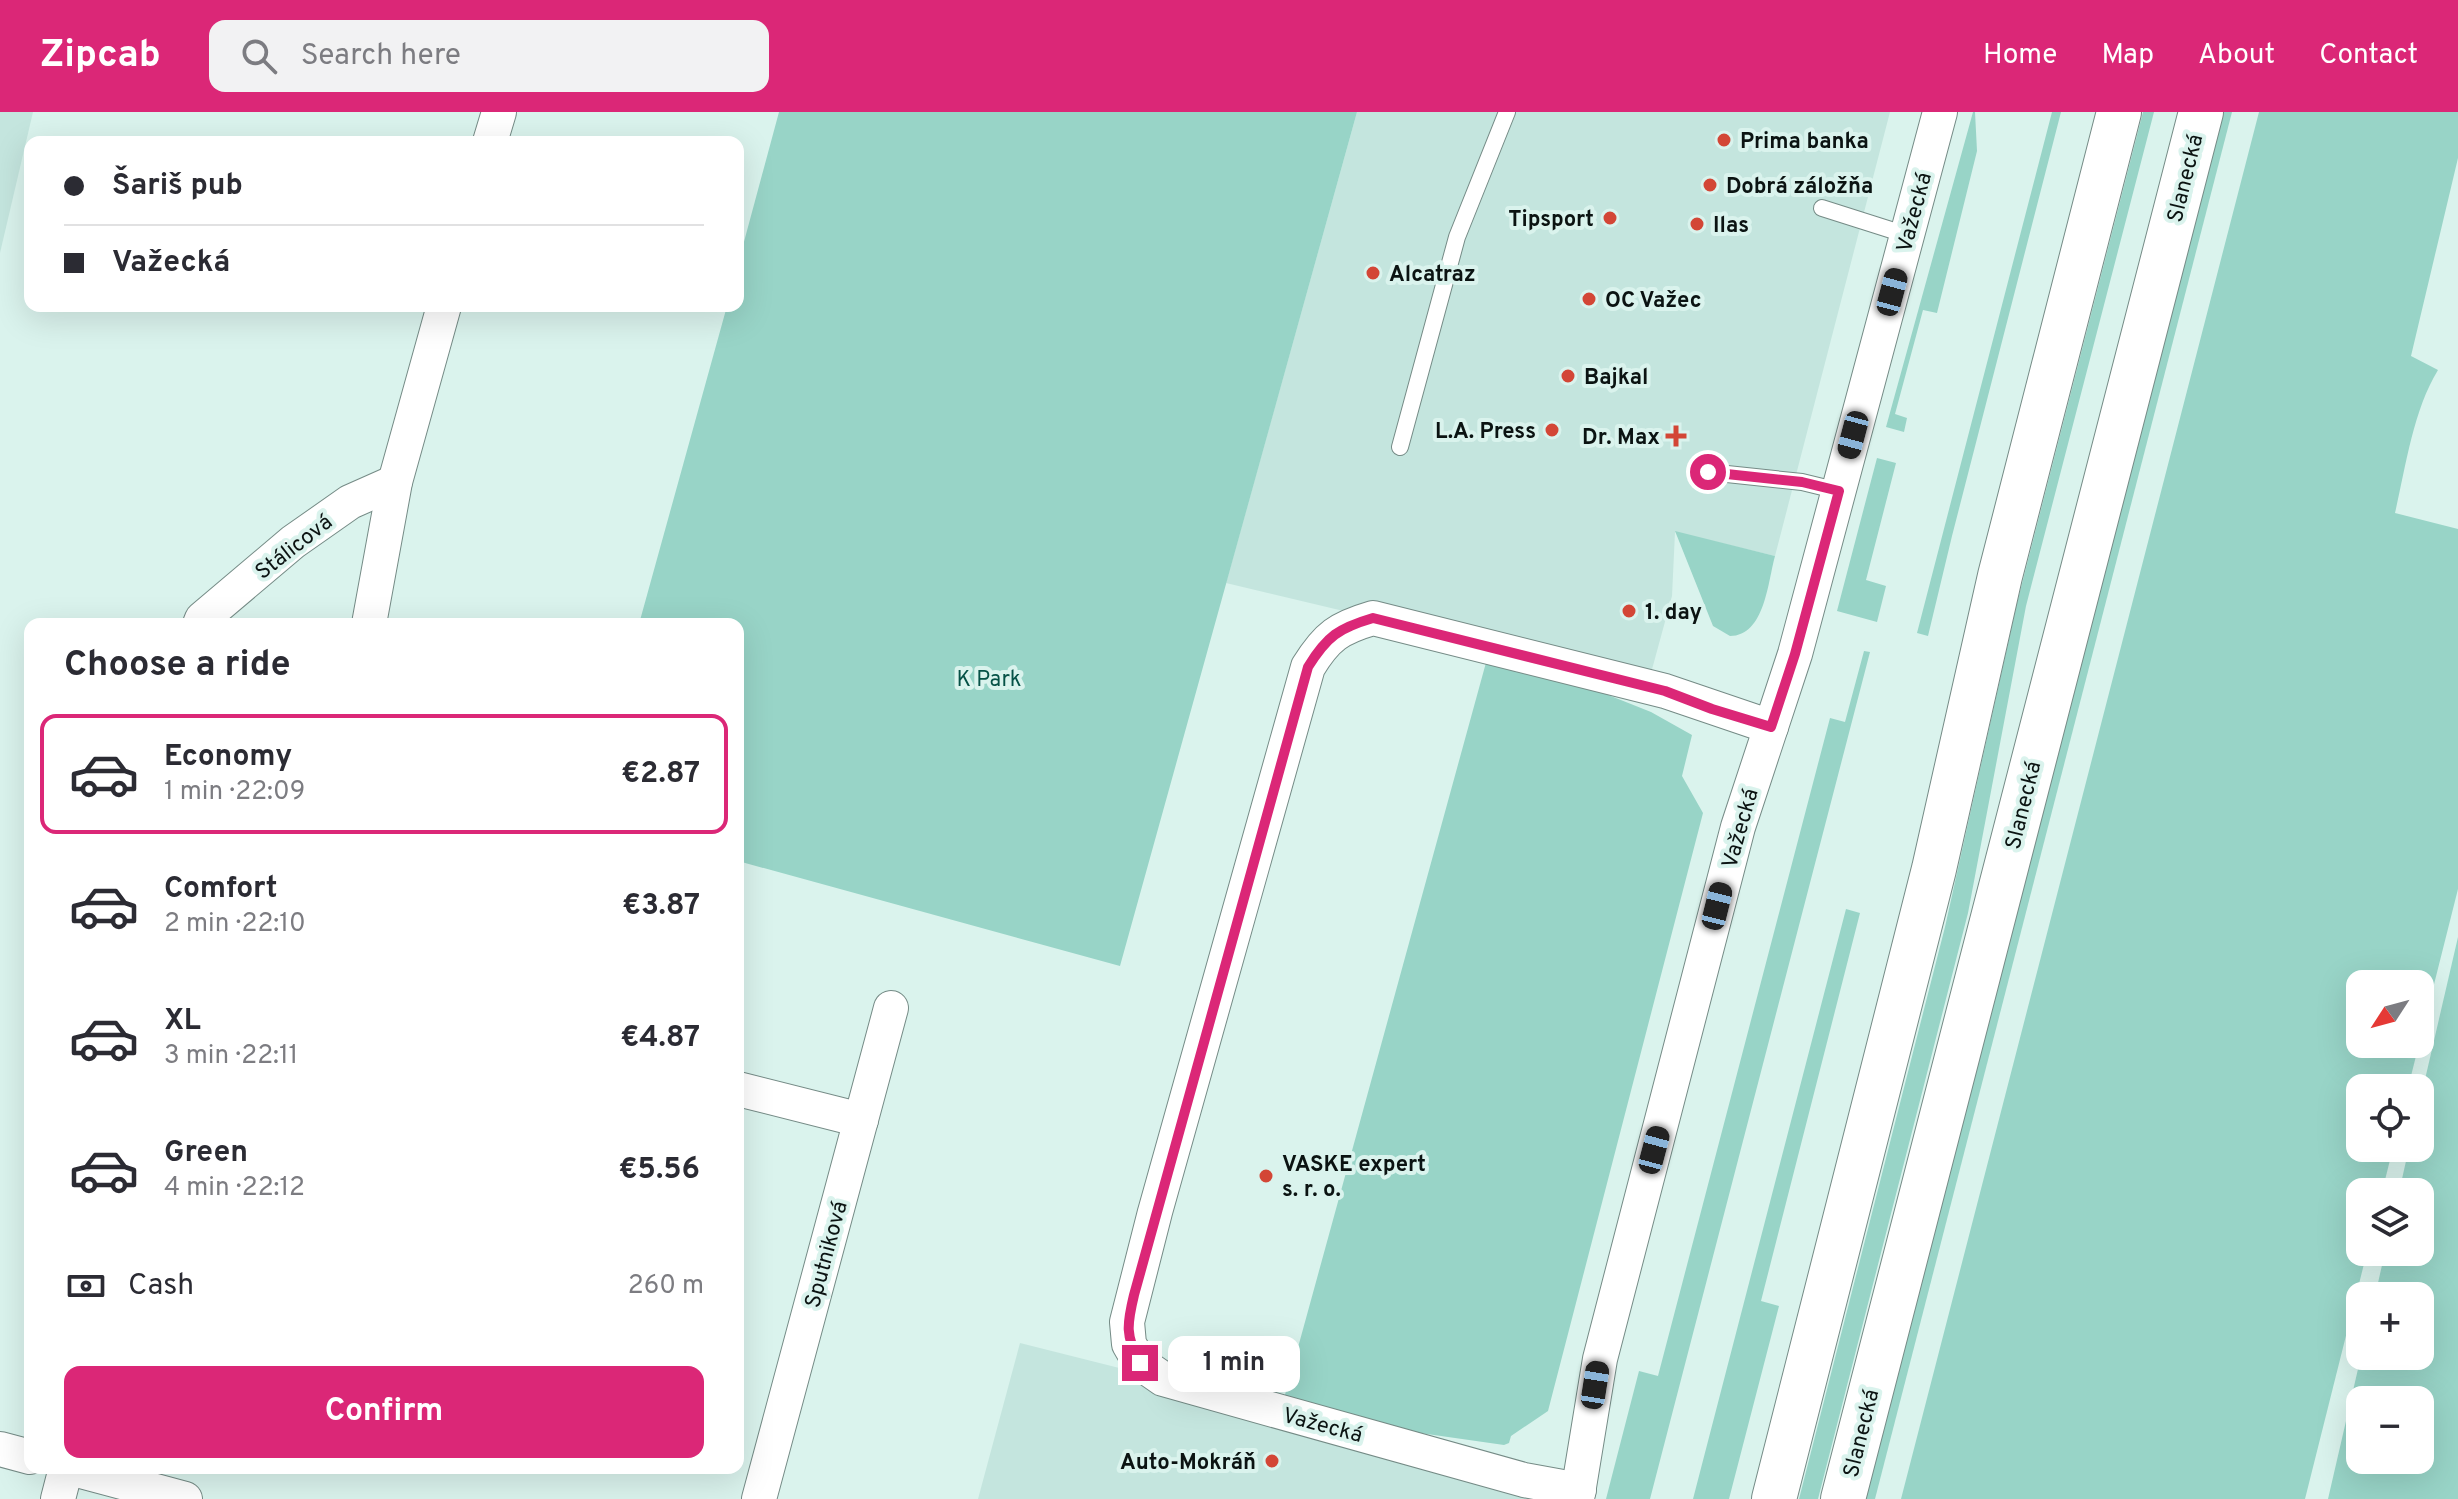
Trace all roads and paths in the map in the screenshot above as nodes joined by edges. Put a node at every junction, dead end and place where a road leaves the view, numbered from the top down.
1 (499, 112) edge
2 (1507, 112) edge
3 (1940, 112) edge
4 (2119, 112) edge
5 (2201, 112) edge
6 (492, 136) edge
7 (1822, 208) dead end
8 (1907, 235) junction
9 (442, 312) edge
10 (1400, 447) dead end
11 (1708, 472) dead end
12 (395, 482) junction
13 (1839, 491) junction
14 (203, 618) edge
15 (370, 618) edge
16 (1771, 727) junction
17 (891, 1008) dead end
18 (744, 1091) edge
19 (861, 1120) junction
20 (0, 1449) edge
21 (24, 1455) edge
22 (66, 1474) edge
23 (91, 1474) edge
24 (1578, 1494) edge
25 (58, 1499) edge
26 (185, 1499) edge
27 (759, 1499) edge
28 (1774, 1499) edge
29 (1843, 1499) edge

1 - 6 street
2 - 10 lane
3 - 8 street, Važecká
4 - 28 main road
5 - 29 main road, Slanecká
7 - 8 lane
8 - 13 street, Važecká
9 - 12 street
11 - 13 lane
12 - 14 street, Stálicová
12 - 15 street
13 - 16 street, Važecká
16 - 24 street, Važecká
16 - 24 street, Važecká
17 - 19 street, Sputniková
18 - 19 street
19 - 27 street, Sputniková
20 - 21 street
22 - 25 street
23 - 26 street

